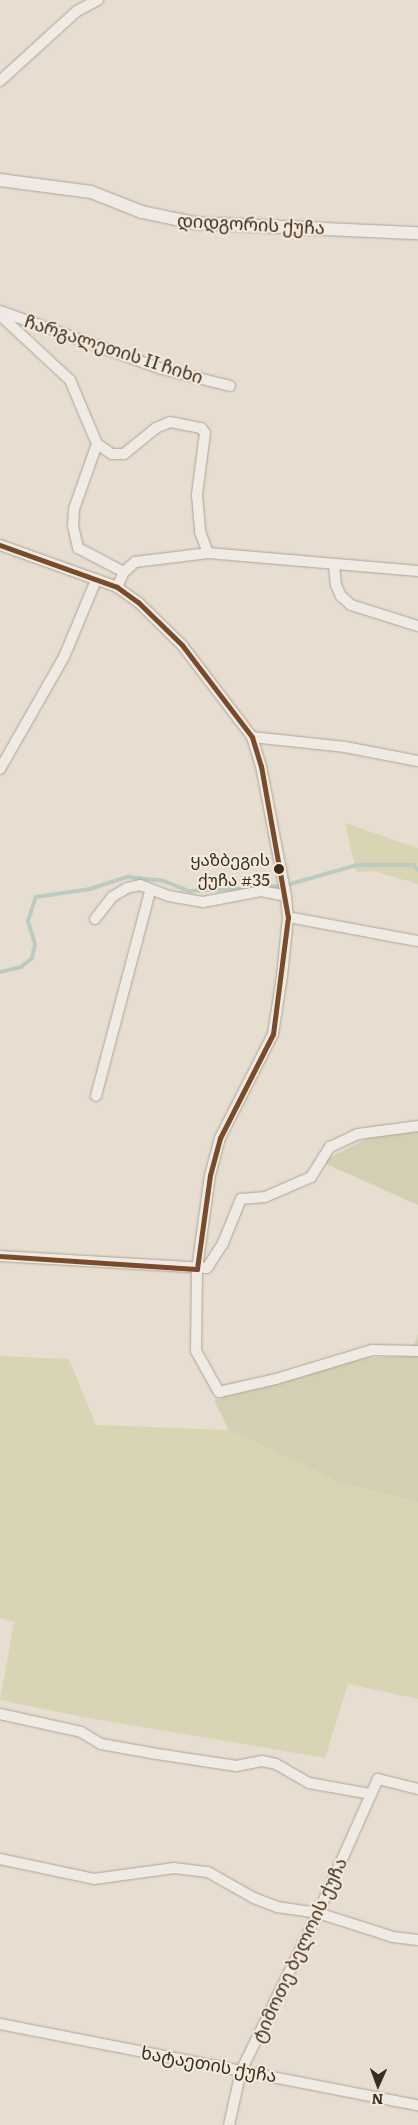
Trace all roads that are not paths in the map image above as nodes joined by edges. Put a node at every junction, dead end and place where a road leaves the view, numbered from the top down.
1 (98, 0) edge
2 (0, 81) edge
3 (0, 180) edge
4 (418, 233) edge
5 (0, 311) edge
6 (0, 315) edge
7 (230, 386) dead end
8 (97, 444) junction
9 (0, 545) edge
10 (208, 553) junction
11 (334, 566) junction
12 (418, 570) edge
13 (124, 572) junction
14 (96, 580) junction
15 (117, 588) junction
16 (418, 626) edge
17 (252, 737) junction
18 (418, 761) edge
19 (0, 769) edge
20 (150, 891) junction
21 (286, 896) junction
22 (288, 917) junction
23 (95, 919) dead end
24 (418, 941) edge
25 (96, 1096) dead end
26 (418, 1126) edge
27 (0, 1256) edge
28 (197, 1269) junction
29 (418, 1351) edge
30 (0, 1714) edge
31 (418, 1788) edge
32 (371, 1794) junction
33 (0, 1859) edge
34 (318, 1913) junction
35 (418, 1940) edge
36 (0, 2024) edge
37 (241, 2071) junction
38 (418, 2105) edge
39 (229, 2125) edge

1 - 2 street
3 - 4 street, დიდგორის ქუჩა
5 - 7 street, ჩარგალეთის II ჩიხი
6 - 8 street
8 - 10 street
8 - 13 street
9 - 14 street
10 - 11 street
10 - 13 street
11 - 12 street
11 - 16 street
13 - 15 street
14 - 15 street
14 - 19 street
15 - 17 street
17 - 18 street
17 - 21 street
20 - 21 street
20 - 23 street
20 - 25 street
21 - 22 street
22 - 24 street
22 - 28 street
26 - 28 street
27 - 28 street
28 - 29 street
30 - 32 street
31 - 32 street, ტიმოთე ბელოის ქუჩა
32 - 34 street, ტიმოთე ბელოის ქუჩა
33 - 34 street
34 - 35 street
34 - 37 street, ტიმოთე ბელოის ქუჩა
36 - 37 street, ხატაეთის ქუჩა
37 - 38 street, ხატაეთის ქუჩა
37 - 39 street, ტიმოთე ბელოის ქუჩა

